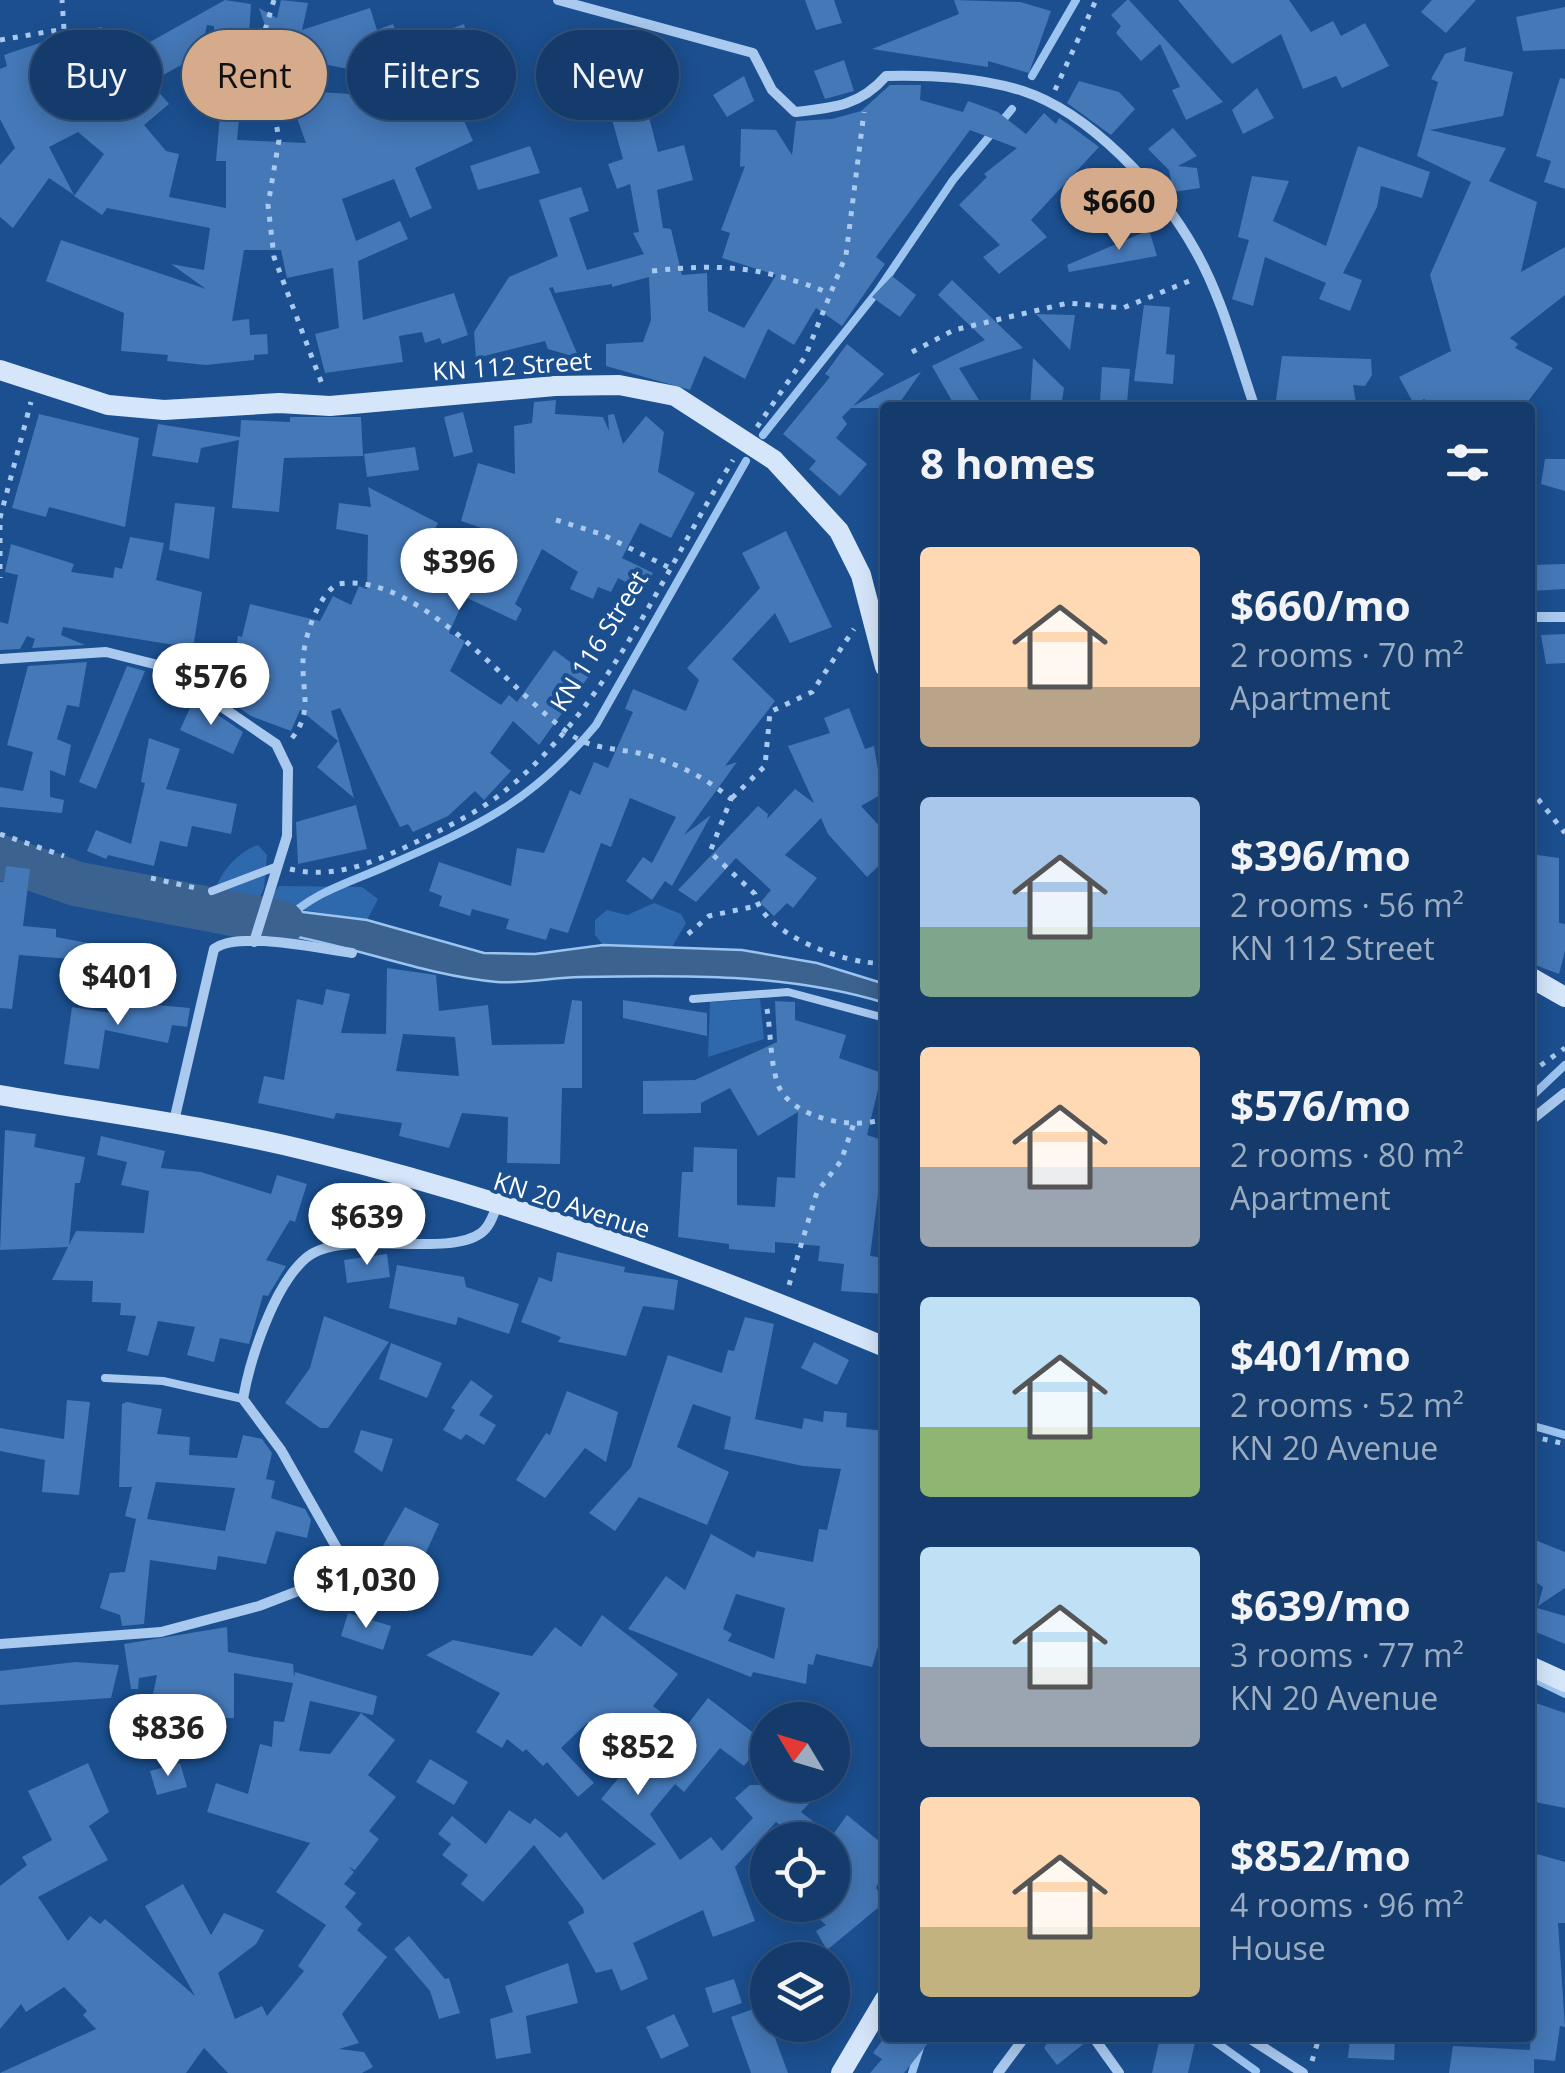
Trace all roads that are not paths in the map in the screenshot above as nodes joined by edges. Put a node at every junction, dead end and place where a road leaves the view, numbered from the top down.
1 (558, 0) edge
2 (0, 370) edge
3 (1254, 402) edge
4 (1535, 617) edge
5 (1565, 618) edge
6 (880, 648) edge
7 (0, 659) edge
8 (278, 866) junction
9 (212, 891) road end
10 (256, 937) junction
11 (352, 953) dead end
12 (1535, 980) edge
13 (1565, 996) edge
14 (694, 999) dead end
15 (880, 1016) edge
16 (1565, 1093) edge
17 (0, 1095) edge
18 (1535, 1118) edge
19 (174, 1122) junction
20 (497, 1206) junction
21 (880, 1345) edge
22 (105, 1378) dead end
23 (243, 1399) junction
24 (0, 1644) edge
25 (1535, 1668) edge
26 (1565, 1682) edge
27 (880, 2007) edge
28 (1021, 2042) edge
29 (1097, 2042) edge
30 (1256, 2042) edge
31 (840, 2073) edge
32 (998, 2073) edge
33 (1119, 2073) edge
34 (1306, 2073) edge

1 - 3 street
2 - 6 street, KN 112 Street
4 - 5 street
7 - 8 street
8 - 9 lane
8 - 10 street
10 - 11 street
10 - 19 street
12 - 13 street
14 - 15 lane
16 - 18 street
17 - 19 street, KN 20 Avenue
19 - 20 street, KN 20 Avenue
20 - 21 street, KN 20 Avenue
20 - 23 street
22 - 23 lane
23 - 24 street
25 - 26 street
27 - 31 street
28 - 32 street
29 - 33 street
30 - 34 street

